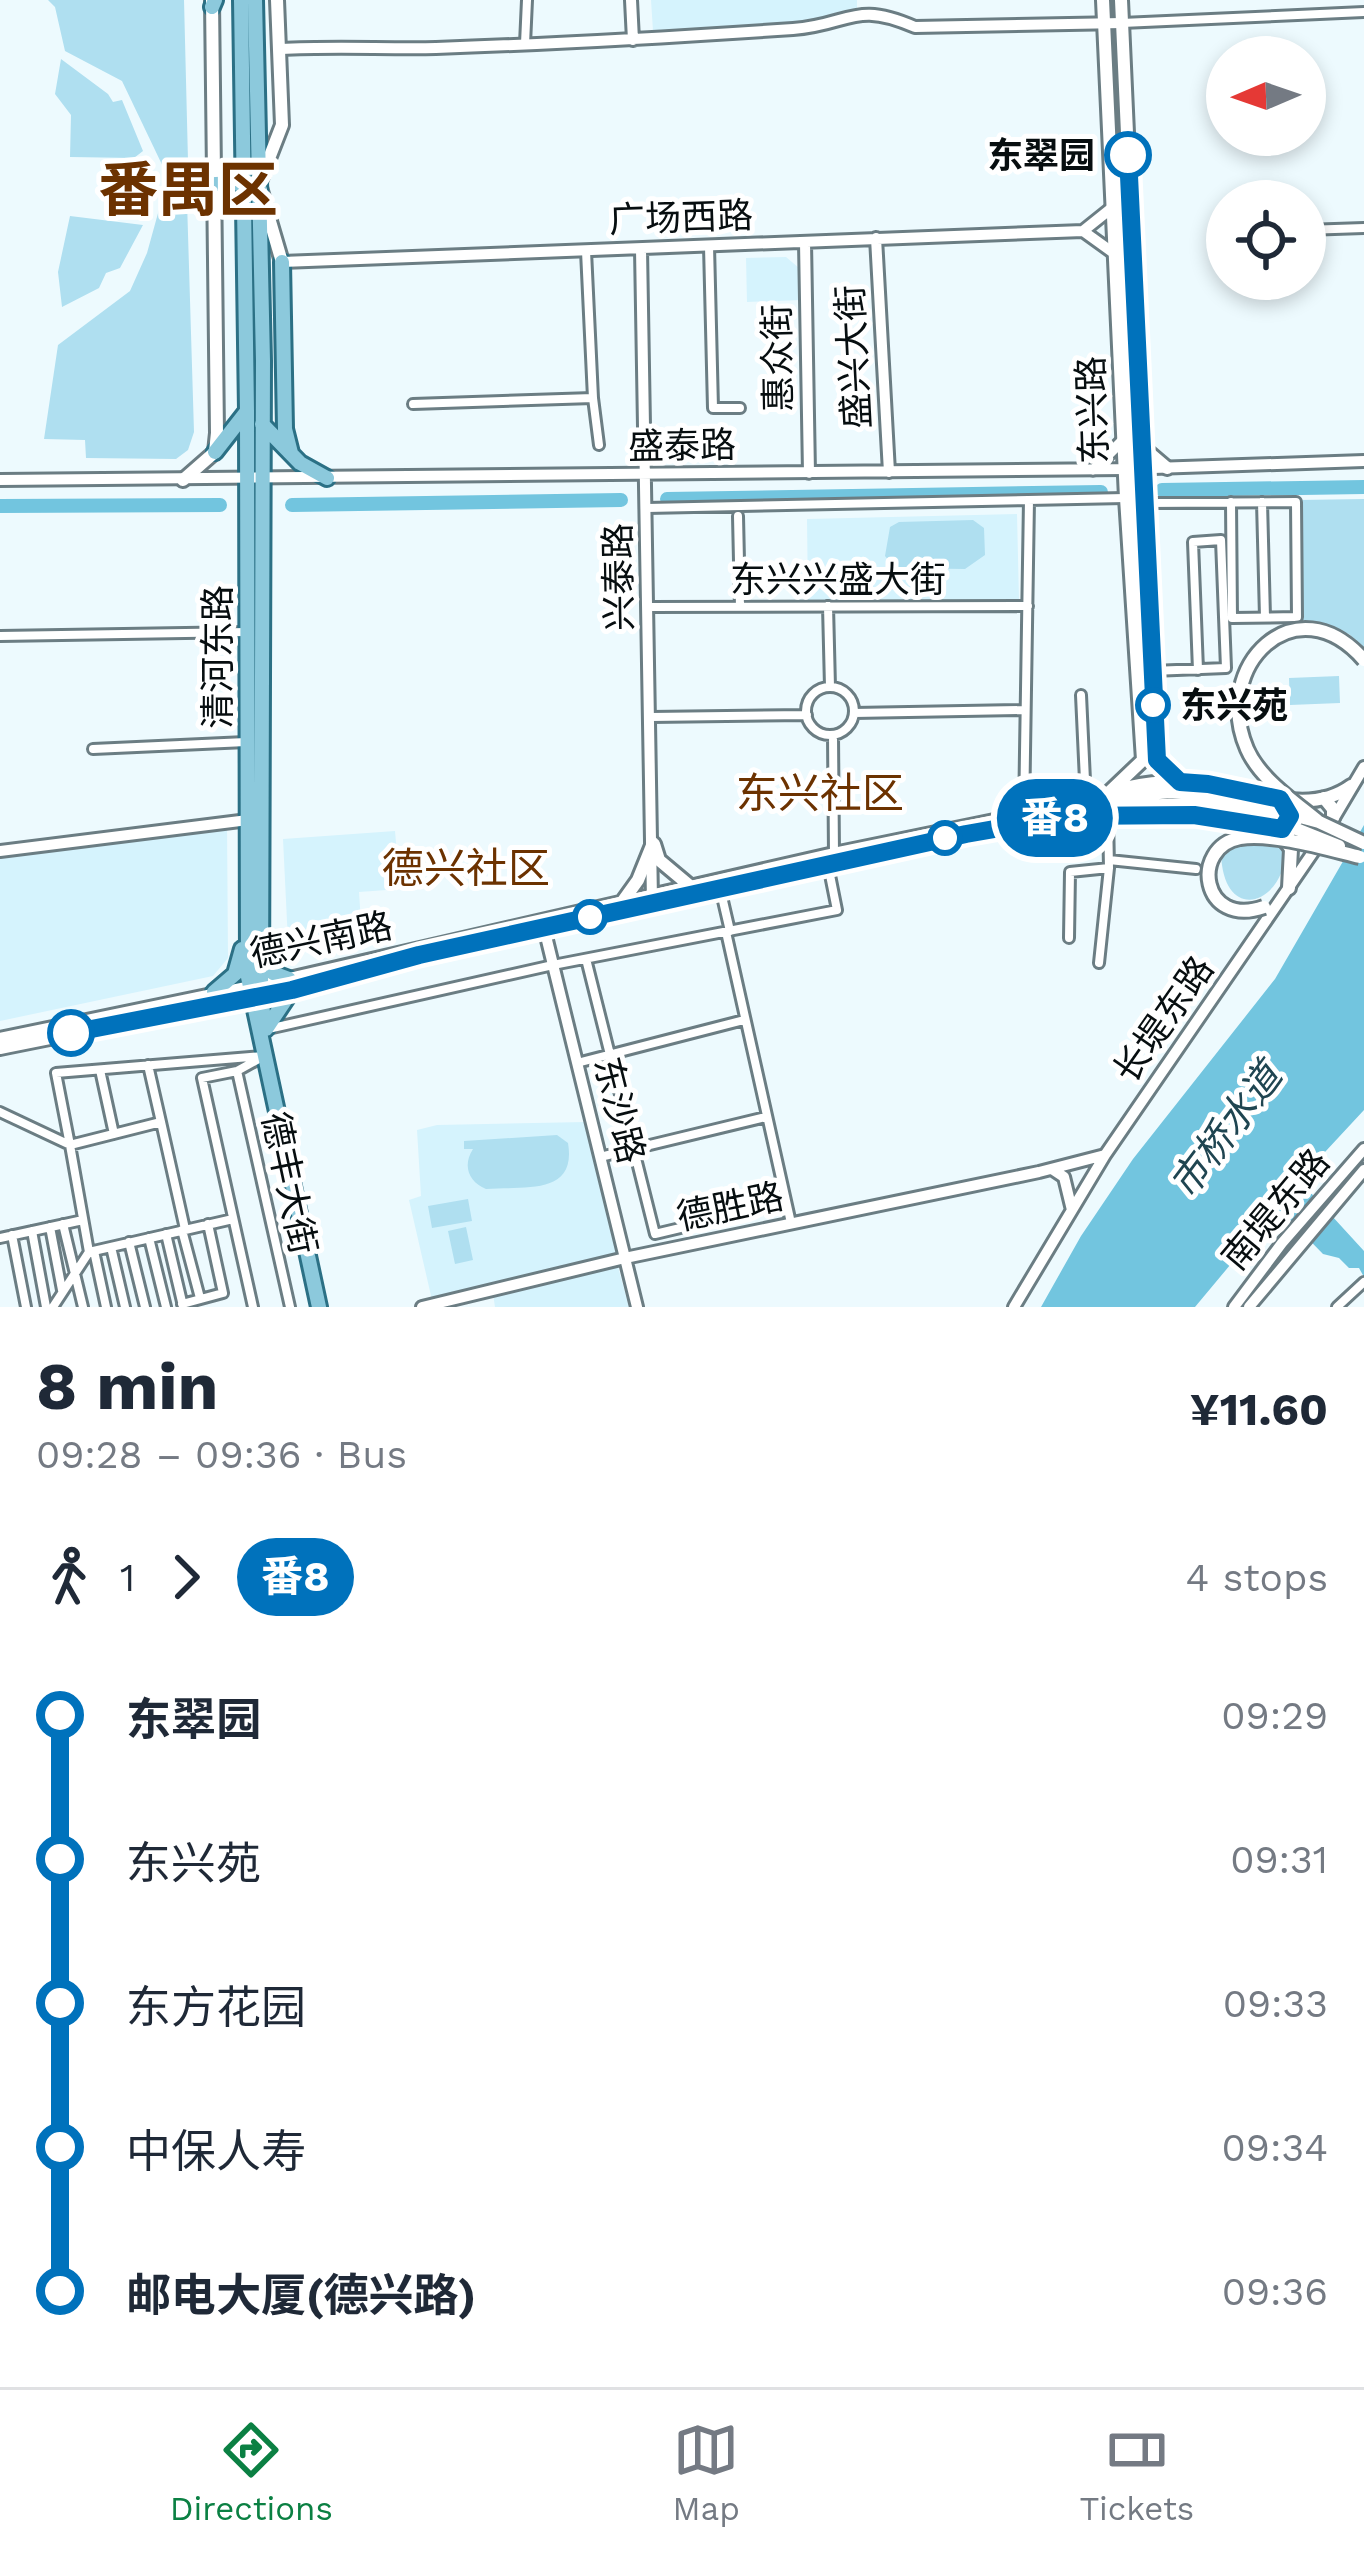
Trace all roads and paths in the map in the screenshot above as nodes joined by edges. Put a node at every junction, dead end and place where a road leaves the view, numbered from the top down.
1 (241, 0) edge
2 (255, 0) edge
3 (277, 0) edge
4 (527, 0) edge
5 (631, 0) edge
6 (1103, 0) edge
7 (1121, 0) edge
8 (213, 2) edge
9 (864, 5) edge
10 (1364, 13) edge
11 (1104, 23) junction
12 (1122, 23) junction
13 (632, 40) junction
14 (525, 44) junction
15 (281, 49) junction
16 (252, 183) junction
17 (215, 184) junction
18 (1113, 207) junction
19 (1364, 228) edge
20 (1326, 229) edge
21 (1083, 231) junction
22 (876, 238) junction
23 (805, 242) junction
24 (709, 246) junction
25 (641, 249) junction
26 (586, 251) junction
27 (1115, 254) junction
28 (282, 262) junction
29 (284, 360) junction
30 (263, 361) junction
31 (593, 398) junction
32 (413, 404) dead end
33 (1121, 404) junction
34 (1138, 404) junction
35 (740, 407) dead end
36 (247, 411) junction
37 (262, 424) junction
38 (1123, 440) junction
39 (599, 445) dead end
40 (1140, 445) junction
41 (214, 452) junction
42 (291, 453) junction
43 (1364, 461) edge
44 (1167, 468) junction
45 (1124, 469) junction
46 (1141, 469) junction
47 (1093, 470) junction
48 (889, 472) junction
49 (809, 473) junction
50 (646, 476) junction
51 (327, 478) junction
52 (254, 479) junction
53 (0, 480) edge
54 (183, 480) junction
55 (1126, 498) junction
56 (1029, 500) junction
57 (1231, 502) junction
58 (1262, 502) junction
59 (1143, 503) junction
60 (647, 508) junction
61 (738, 516) dead end
62 (1128, 534) junction
63 (1144, 534) junction
64 (255, 536) junction
65 (828, 606) junction
66 (1028, 606) junction
67 (649, 607) junction
68 (740, 607) junction
69 (1264, 617) junction
70 (247, 632) junction
71 (0, 636) edge
72 (1364, 660) edge
73 (1198, 670) junction
74 (1151, 671) junction
75 (830, 687) junction
76 (1081, 695) dead end
77 (1025, 710) junction
78 (854, 712) junction
79 (807, 715) junction
80 (651, 717) junction
81 (833, 735) junction
82 (246, 742) junction
83 (93, 749) dead end
84 (1364, 767) edge
85 (1180, 782) junction
86 (1351, 786) junction
87 (1099, 798) junction
88 (1324, 798) junction
89 (1280, 799) junction
90 (1218, 801) junction
91 (1024, 815) junction
92 (1108, 815) junction
93 (1069, 816) junction
94 (248, 820) junction
95 (1326, 820) junction
96 (1274, 830) junction
97 (653, 843) junction
98 (0, 851) edge
99 (1363, 853) edge
100 (831, 859) junction
101 (1109, 864) junction
102 (1196, 868) dead end
103 (690, 886) junction
104 (720, 888) junction
105 (1289, 889) junction
106 (652, 899) junction
107 (622, 902) junction
108 (253, 926) junction
109 (544, 928) junction
110 (728, 931) junction
111 (1070, 938) dead end
112 (586, 958) junction
113 (262, 959) junction
114 (1099, 963) dead end
115 (553, 965) junction
116 (290, 984) junction
117 (255, 991) junction
118 (214, 992) junction
119 (744, 1020) junction
120 (266, 1029) junction
121 (0, 1039) edge
122 (0, 1048) edge
123 (610, 1054) junction
124 (263, 1056) junction
125 (577, 1063) junction
126 (148, 1065) junction
127 (100, 1070) junction
128 (237, 1071) junction
129 (0, 1112) edge
130 (766, 1117) junction
131 (161, 1123) junction
132 (114, 1134) junction
133 (70, 1145) junction
134 (635, 1149) junction
135 (1364, 1149) edge
136 (1105, 1155) junction
137 (600, 1157) junction
138 (1052, 1169) junction
139 (1364, 1170) edge
140 (786, 1203) junction
141 (1072, 1210) junction
142 (83, 1220) junction
143 (233, 1220) junction
144 (63, 1224) junction
145 (208, 1224) junction
146 (791, 1224) junction
147 (50, 1227) junction
148 (183, 1230) junction
149 (32, 1231) junction
150 (166, 1234) junction
151 (12, 1235) junction
152 (0, 1238) edge
153 (149, 1238) junction
154 (129, 1242) junction
155 (1288, 1246) junction
156 (111, 1247) junction
157 (92, 1251) junction
158 (625, 1258) junction
159 (75, 1273) junction
160 (1364, 1283) edge
161 (62, 1293) junction
162 (200, 1299) junction
163 (183, 1305) edge
164 (26, 1307) edge
165 (49, 1307) edge
166 (65, 1307) edge
167 (83, 1307) edge
168 (106, 1307) edge
169 (125, 1307) edge
170 (145, 1307) edge
171 (166, 1307) edge
172 (253, 1307) edge
173 (290, 1307) edge
174 (323, 1307) edge
175 (422, 1307) edge
176 (637, 1307) edge
177 (1014, 1307) edge
178 (1234, 1307) edge
179 (1249, 1307) edge
180 (1337, 1307) edge

1 - 16 main road, 清河东路
2 - 16 main road, 清河东路
3 - 15 main road
4 - 14 street
5 - 13 street
6 - 11 main road, 东兴路
7 - 12 main road, 东兴路
8 - 17 main road
9 - 11 street
9 - 13 street
10 - 12 street
11 - 12 street
11 - 18 main road, 东兴路
12 - 34 main road, 东兴路
13 - 14 street
14 - 15 street
15 - 16 main road
16 - 17 main road
16 - 28 main road
16 - 30 main road, 清河东路
16 - 36 main road, 清河东路
17 - 41 main road
18 - 21 street
18 - 27 main road, 东兴路
19 - 20 street
21 - 22 street, 广场西路
21 - 27 street
22 - 23 street, 广场西路
22 - 48 street, 盛兴大街
23 - 24 street, 广场西路
23 - 49 street, 惠众街
24 - 25 street, 广场西路
24 - 35 street
25 - 26 street, 广场西路
25 - 50 street, 兴泰路
26 - 28 street, 广场西路
26 - 31 street
27 - 33 main road, 东兴路
28 - 29 main road
29 - 30 main road
29 - 42 main road
30 - 37 main road, 清河东路
31 - 32 street
31 - 39 street
33 - 34 main road
33 - 38 main road, 东兴路
34 - 40 main road, 东兴路
36 - 41 main road
36 - 52 main road, 清河东路
37 - 42 main road
37 - 52 main road, 清河东路
38 - 45 main road, 东兴路
38 - 47 street
40 - 44 main road
40 - 46 main road, 东兴路
41 - 54 main road
42 - 51 main road
43 - 44 street, 盛泰路
44 - 46 street, 盛泰路
45 - 46 street, 盛泰路
45 - 47 street, 盛泰路
45 - 55 main road, 东兴路
46 - 59 main road, 东兴路
47 - 48 street, 盛泰路
48 - 49 street, 盛泰路
49 - 50 street, 盛泰路
50 - 51 street, 盛泰路
50 - 60 street, 兴泰路
51 - 52 street, 盛泰路
52 - 54 street, 盛泰路
52 - 64 main road, 清河东路
53 - 54 street, 盛泰路
55 - 56 street
55 - 62 main road, 东兴路
56 - 60 street
56 - 66 street
57 - 58 street
57 - 59 street
57 - 69 street
58 - 69 street
58 - 69 street
59 - 63 main road, 东兴路
60 - 67 street, 兴泰路
61 - 68 street
62 - 63 main road
62 - 87 main road, 东兴路
63 - 74 main road, 东兴路
64 - 70 main road, 清河东路
64 - 108 main road, 清河东路
65 - 66 street, 东兴兴盛大街
65 - 68 street, 东兴兴盛大街
65 - 75 street
66 - 77 street
67 - 68 street, 东兴兴盛大街
67 - 80 street, 兴泰路
70 - 71 street
70 - 82 main road, 清河东路
72 - 95 main road, bridge
73 - 73 street
73 - 74 street
74 - 85 main road, 东兴路
75 - 78 street
75 - 79 street
76 - 87 street
77 - 78 street
77 - 91 street
78 - 81 street
79 - 80 street
79 - 81 street
80 - 97 street, 兴泰路
81 - 100 street
82 - 83 street
82 - 94 main road, 清河东路
84 - 86 street, 长堤东路
85 - 87 main road
85 - 89 main road
86 - 88 main road
86 - 95 street, 长堤东路
87 - 90 main road, 德兴南路
87 - 91 main road, 德兴南路
88 - 89 main road
88 - 95 main road
89 - 96 main road
90 - 93 main road, 德兴南路
90 - 95 main road, bridge
90 - 99 main road, bridge
91 - 100 main road, 德兴南路
92 - 93 main road
92 - 96 main road
92 - 101 street
93 - 100 main road, 德兴南路
94 - 98 street
94 - 108 main road, 清河东路
95 - 99 main road, bridge
95 - 105 street, 长堤东路
96 - 105 main road
97 - 103 main road
97 - 106 street, 兴泰路
97 - 107 main road
99 - 105 main road, bridge
100 - 103 main road, 德兴南路
100 - 104 main road, 德兴南路
100 - 110 street
101 - 102 street
101 - 111 street
101 - 114 street
103 - 106 main road, 德兴南路
104 - 106 main road, 德兴南路
104 - 110 street
105 - 136 street, 长堤东路
106 - 107 main road, 德兴南路
106 - 109 main road, 德兴南路
107 - 116 main road, 德兴南路
108 - 113 main road, 清河东路
108 - 117 main road, 清河东路
108 - 118 main road
109 - 115 street, 东沙路
109 - 116 main road, 德兴南路
110 - 112 street
110 - 119 street
112 - 115 street
112 - 123 street
113 - 116 main road
113 - 117 main road, 清河东路
115 - 120 street
115 - 125 street, 东沙路
116 - 117 main road, 德兴南路
116 - 120 main road
117 - 118 main road, 德兴南路
117 - 120 main road, 清河东路
117 - 122 main road, 德兴南路
117 - 124 main road, 清河东路
118 - 121 main road, 德兴南路
119 - 123 street
119 - 130 street
120 - 174 main road, 清河东路
123 - 125 street
123 - 134 street
124 - 126 street
124 - 128 street
124 - 174 main road, 清河东路
125 - 137 street, 东沙路
126 - 127 street
126 - 131 street
127 - 132 street
127 - 133 street
128 - 143 street
128 - 173 street, 德丰大街
129 - 133 street
130 - 134 street
130 - 140 street
131 - 132 street
131 - 148 street
132 - 133 street
133 - 142 street
134 - 137 street
134 - 140 street
135 - 155 street, 南堤东路
136 - 138 street, 德胜路
136 - 141 street, 长堤东路
137 - 158 street, 东沙路
138 - 141 street
138 - 146 street, 德胜路
139 - 155 street, 南堤东路
140 - 146 street
141 - 177 street, 长堤东路
142 - 144 street
142 - 157 street
143 - 145 street
143 - 172 street
144 - 147 street
144 - 159 street
145 - 148 street
145 - 162 street
146 - 158 street, 德胜路
147 - 149 street
147 - 161 street
148 - 150 street
148 - 162 street
149 - 151 street
149 - 165 street
150 - 153 street
150 - 163 street
151 - 152 street
151 - 164 street
153 - 154 street
153 - 171 street
154 - 156 street
154 - 170 street
155 - 178 street, 南堤东路
155 - 179 street, 南堤东路
156 - 157 street
156 - 169 street
157 - 159 street
157 - 168 street
158 - 175 street, 德胜路
158 - 176 street, 东沙路
159 - 161 street
159 - 167 street
160 - 180 street
161 - 165 street
161 - 166 street
162 - 163 street

